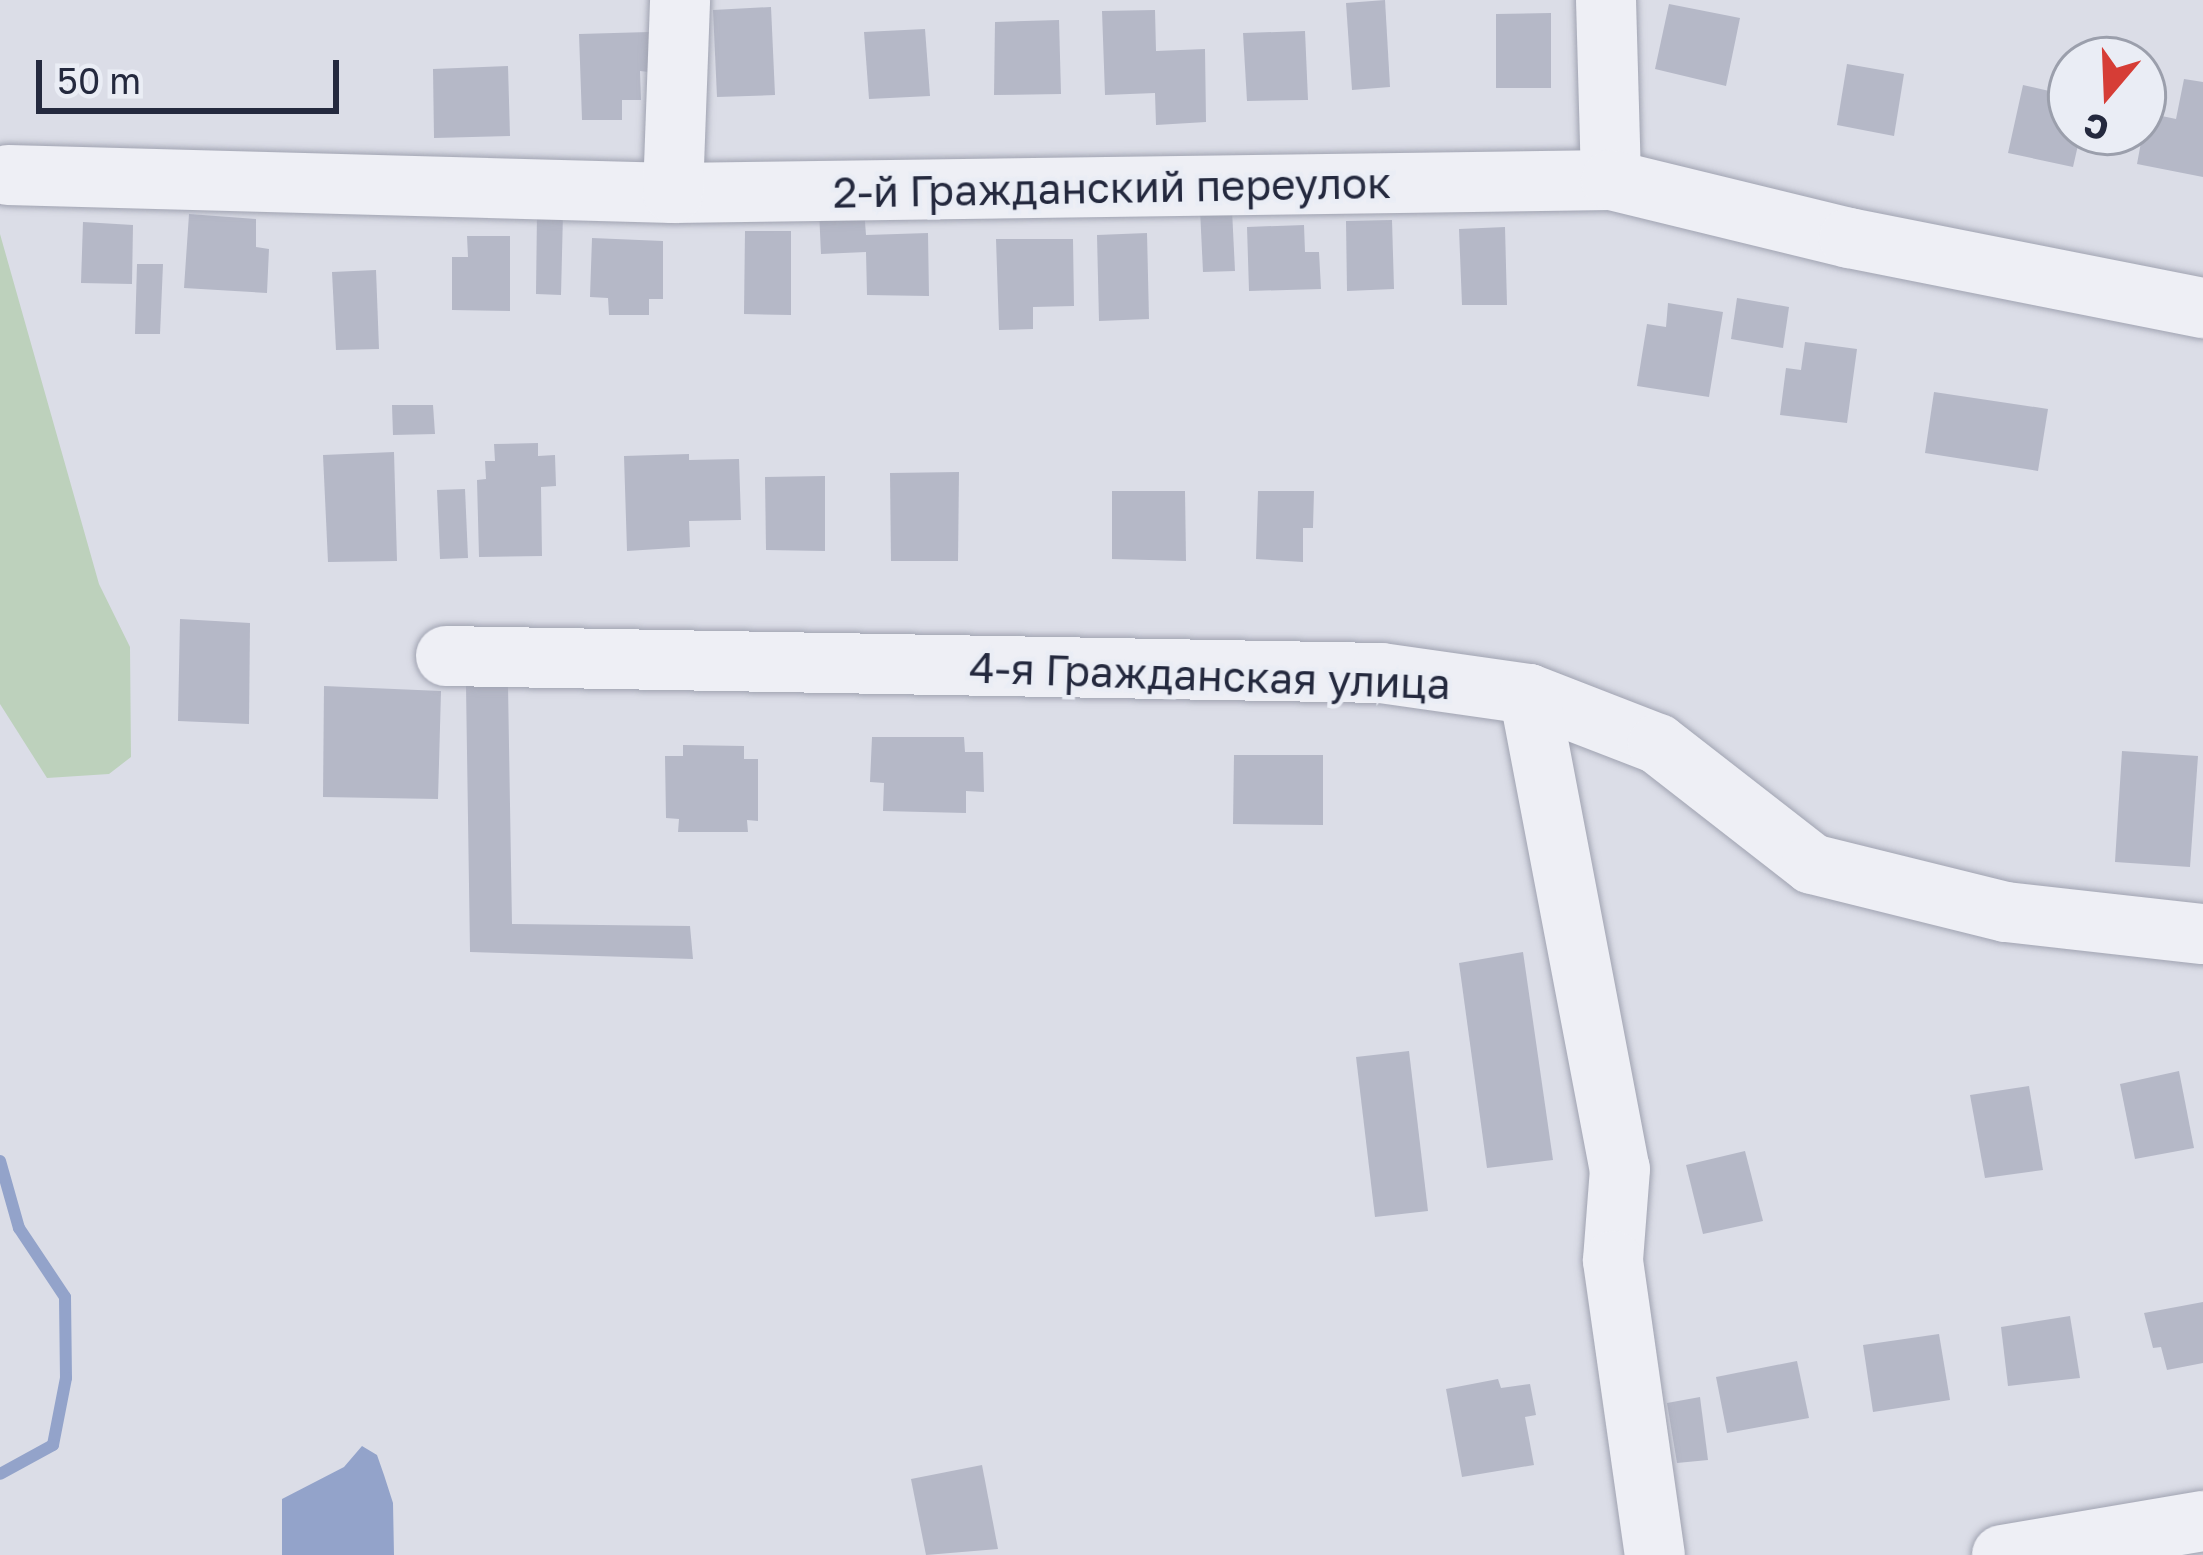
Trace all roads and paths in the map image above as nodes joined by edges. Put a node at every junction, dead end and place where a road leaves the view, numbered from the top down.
1 (680, 0) edge
2 (1606, 0) edge
3 (8, 175) dead end
4 (1611, 180) junction
5 (673, 193) junction
6 (2203, 308) edge
7 (446, 656) dead end
8 (1529, 694) junction
9 (2203, 934) edge
10 (2172, 1535) edge
11 (1655, 1555) edge
12 (2002, 1555) edge

1 - 5 street
2 - 4 street
3 - 5 street, 2-й Гражданский переулок
4 - 5 street, 2-й Гражданский переулок
4 - 6 street, 2-й Гражданский переулок
7 - 8 street, 4-я Гражданская улица
8 - 9 street, 4-я Гражданская улица
8 - 11 street
10 - 12 street

